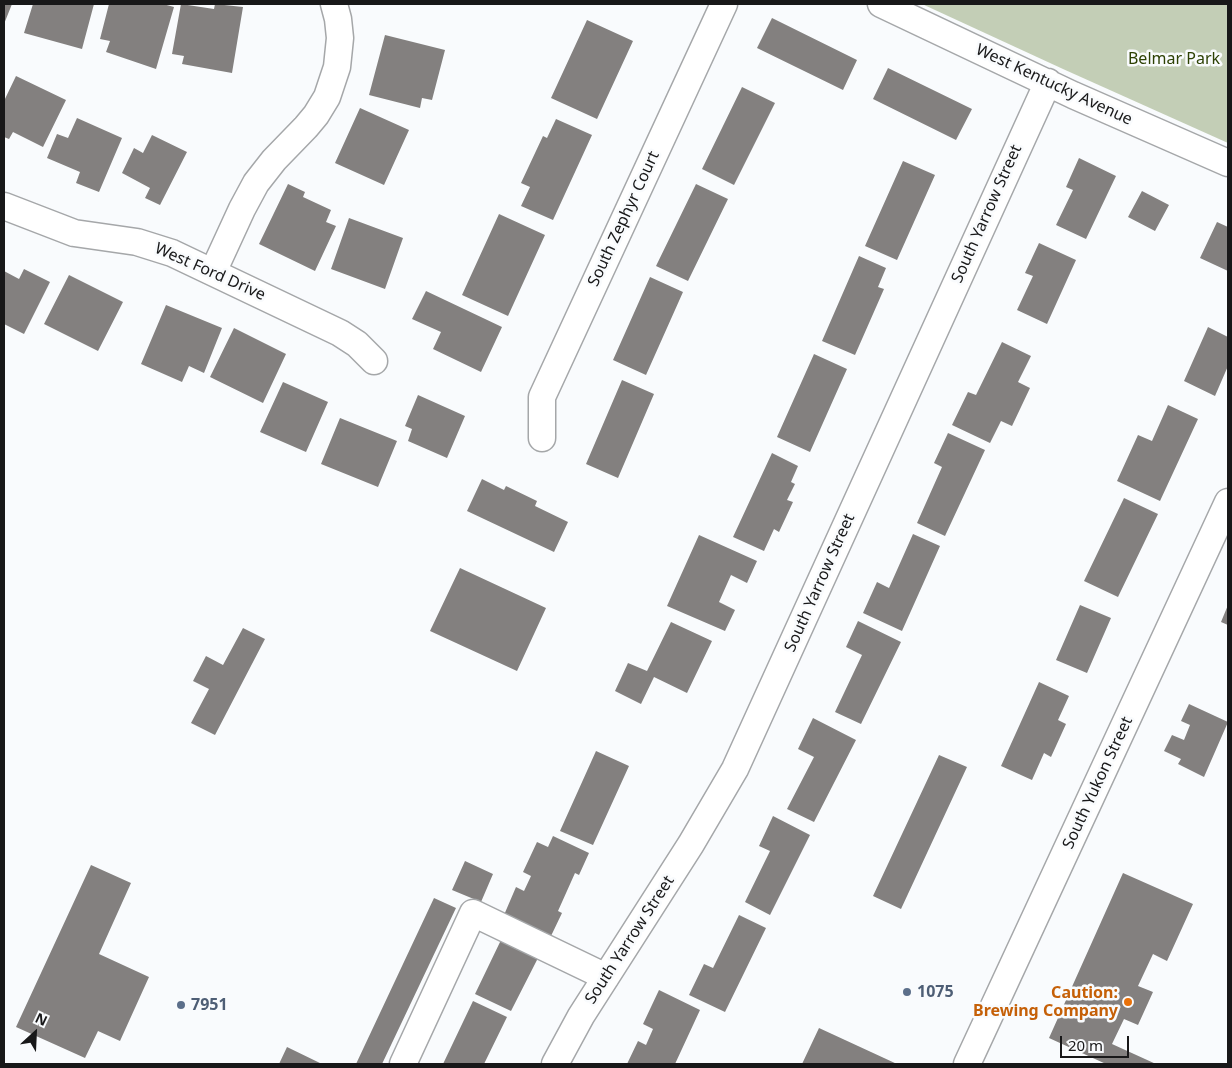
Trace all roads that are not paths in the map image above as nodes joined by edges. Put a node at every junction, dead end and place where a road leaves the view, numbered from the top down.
1 (334, 4) edge
2 (724, 4) edge
3 (882, 4) edge
4 (1048, 82) junction
5 (1228, 163) edge
6 (4, 206) edge
7 (213, 272) junction
8 (374, 361) dead end
9 (542, 438) dead end
10 (1228, 502) edge
11 (606, 977) junction
12 (403, 1064) edge
13 (555, 1064) edge
14 (967, 1064) edge

1 - 7 street
2 - 9 street, South Zephyr Court
3 - 4 street, West Kentucky Avenue
4 - 5 street, West Kentucky Avenue
4 - 11 street, South Yarrow Street
6 - 7 street, West Ford Drive
7 - 8 street, West Ford Drive
10 - 14 street, South Yukon Street
11 - 12 street
11 - 13 street, South Yarrow Street

